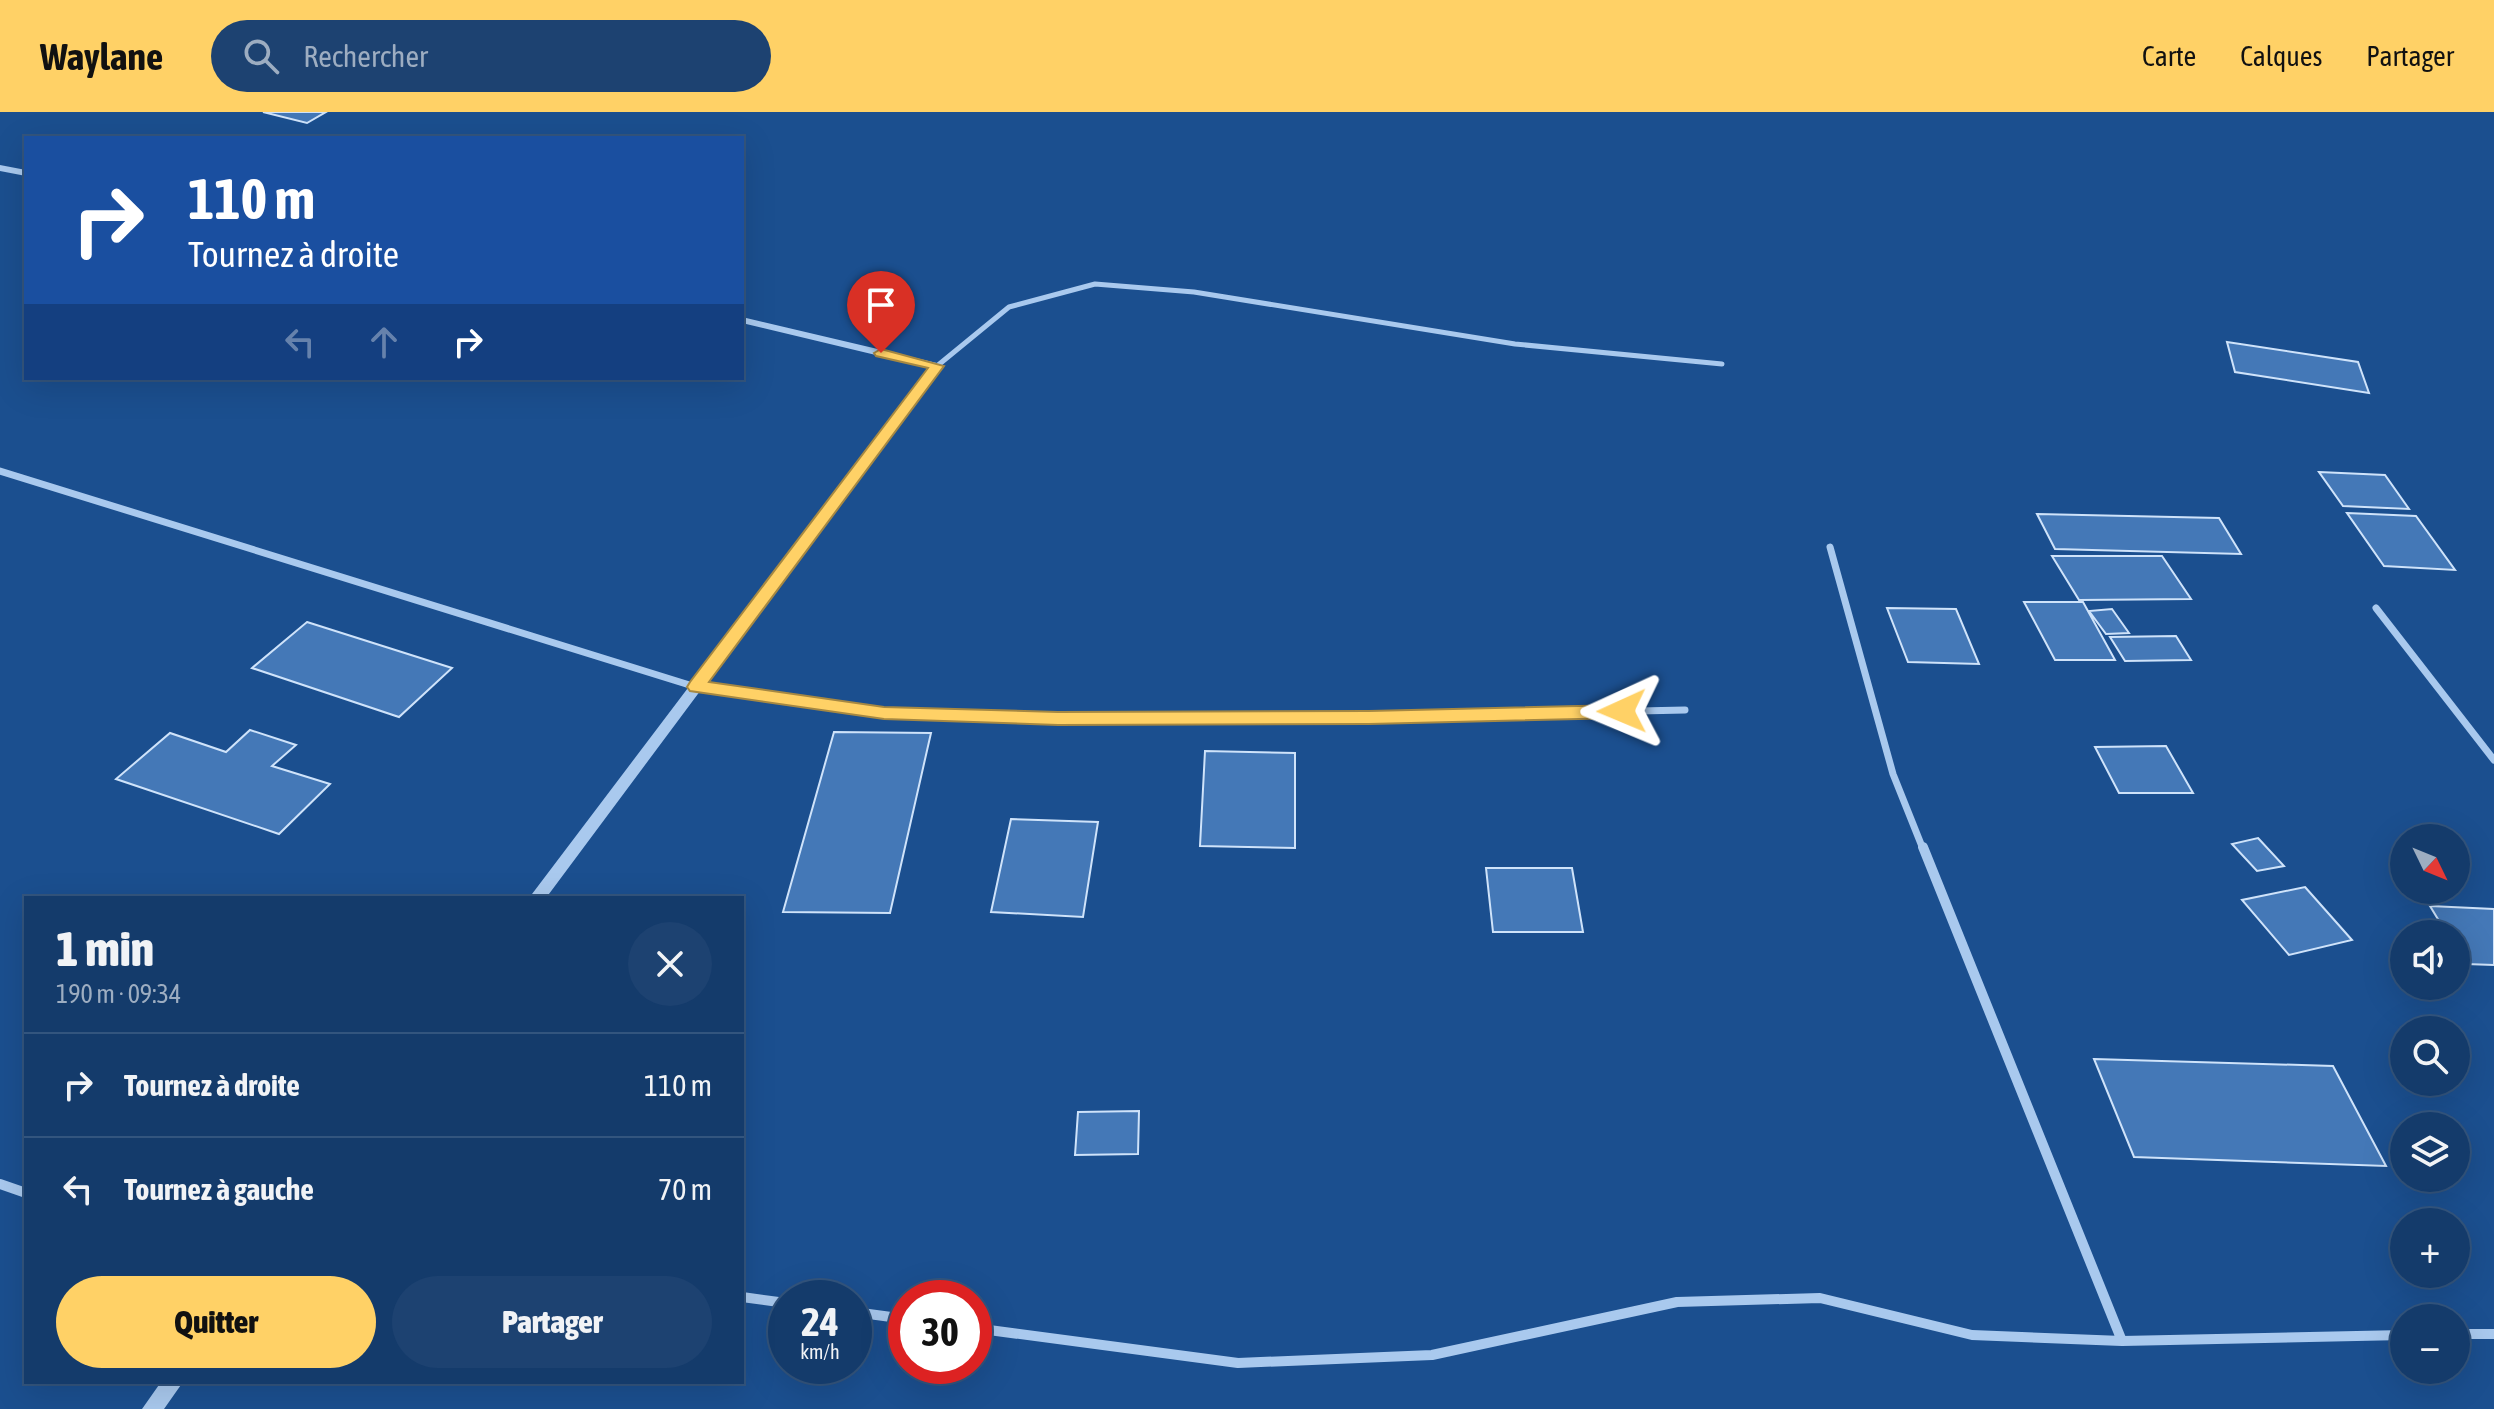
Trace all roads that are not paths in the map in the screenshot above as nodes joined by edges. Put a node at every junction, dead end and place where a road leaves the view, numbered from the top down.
1 (0, 168) edge
2 (24, 173) edge
3 (744, 320) edge
4 (1722, 364) dead end
5 (937, 366) junction
6 (0, 471) edge
7 (1830, 547) dead end
8 (2376, 608) dead end
9 (696, 687) junction
10 (1685, 710) dead end
11 (2494, 760) edge
12 (539, 896) edge
13 (0, 1184) edge
14 (24, 1192) edge
15 (744, 1297) edge
16 (768, 1301) edge
17 (992, 1330) edge
18 (2470, 1334) edge
19 (2494, 1334) edge
20 (2390, 1335) edge
21 (2122, 1341) junction
22 (171, 1384) edge
23 (152, 1409) edge

1 - 2 street
3 - 5 street
4 - 5 street
5 - 9 street
6 - 9 street
7 - 21 street
8 - 11 street
9 - 10 street
9 - 12 street
13 - 14 street
15 - 16 street
17 - 21 street
18 - 19 street
20 - 21 street
22 - 23 street

